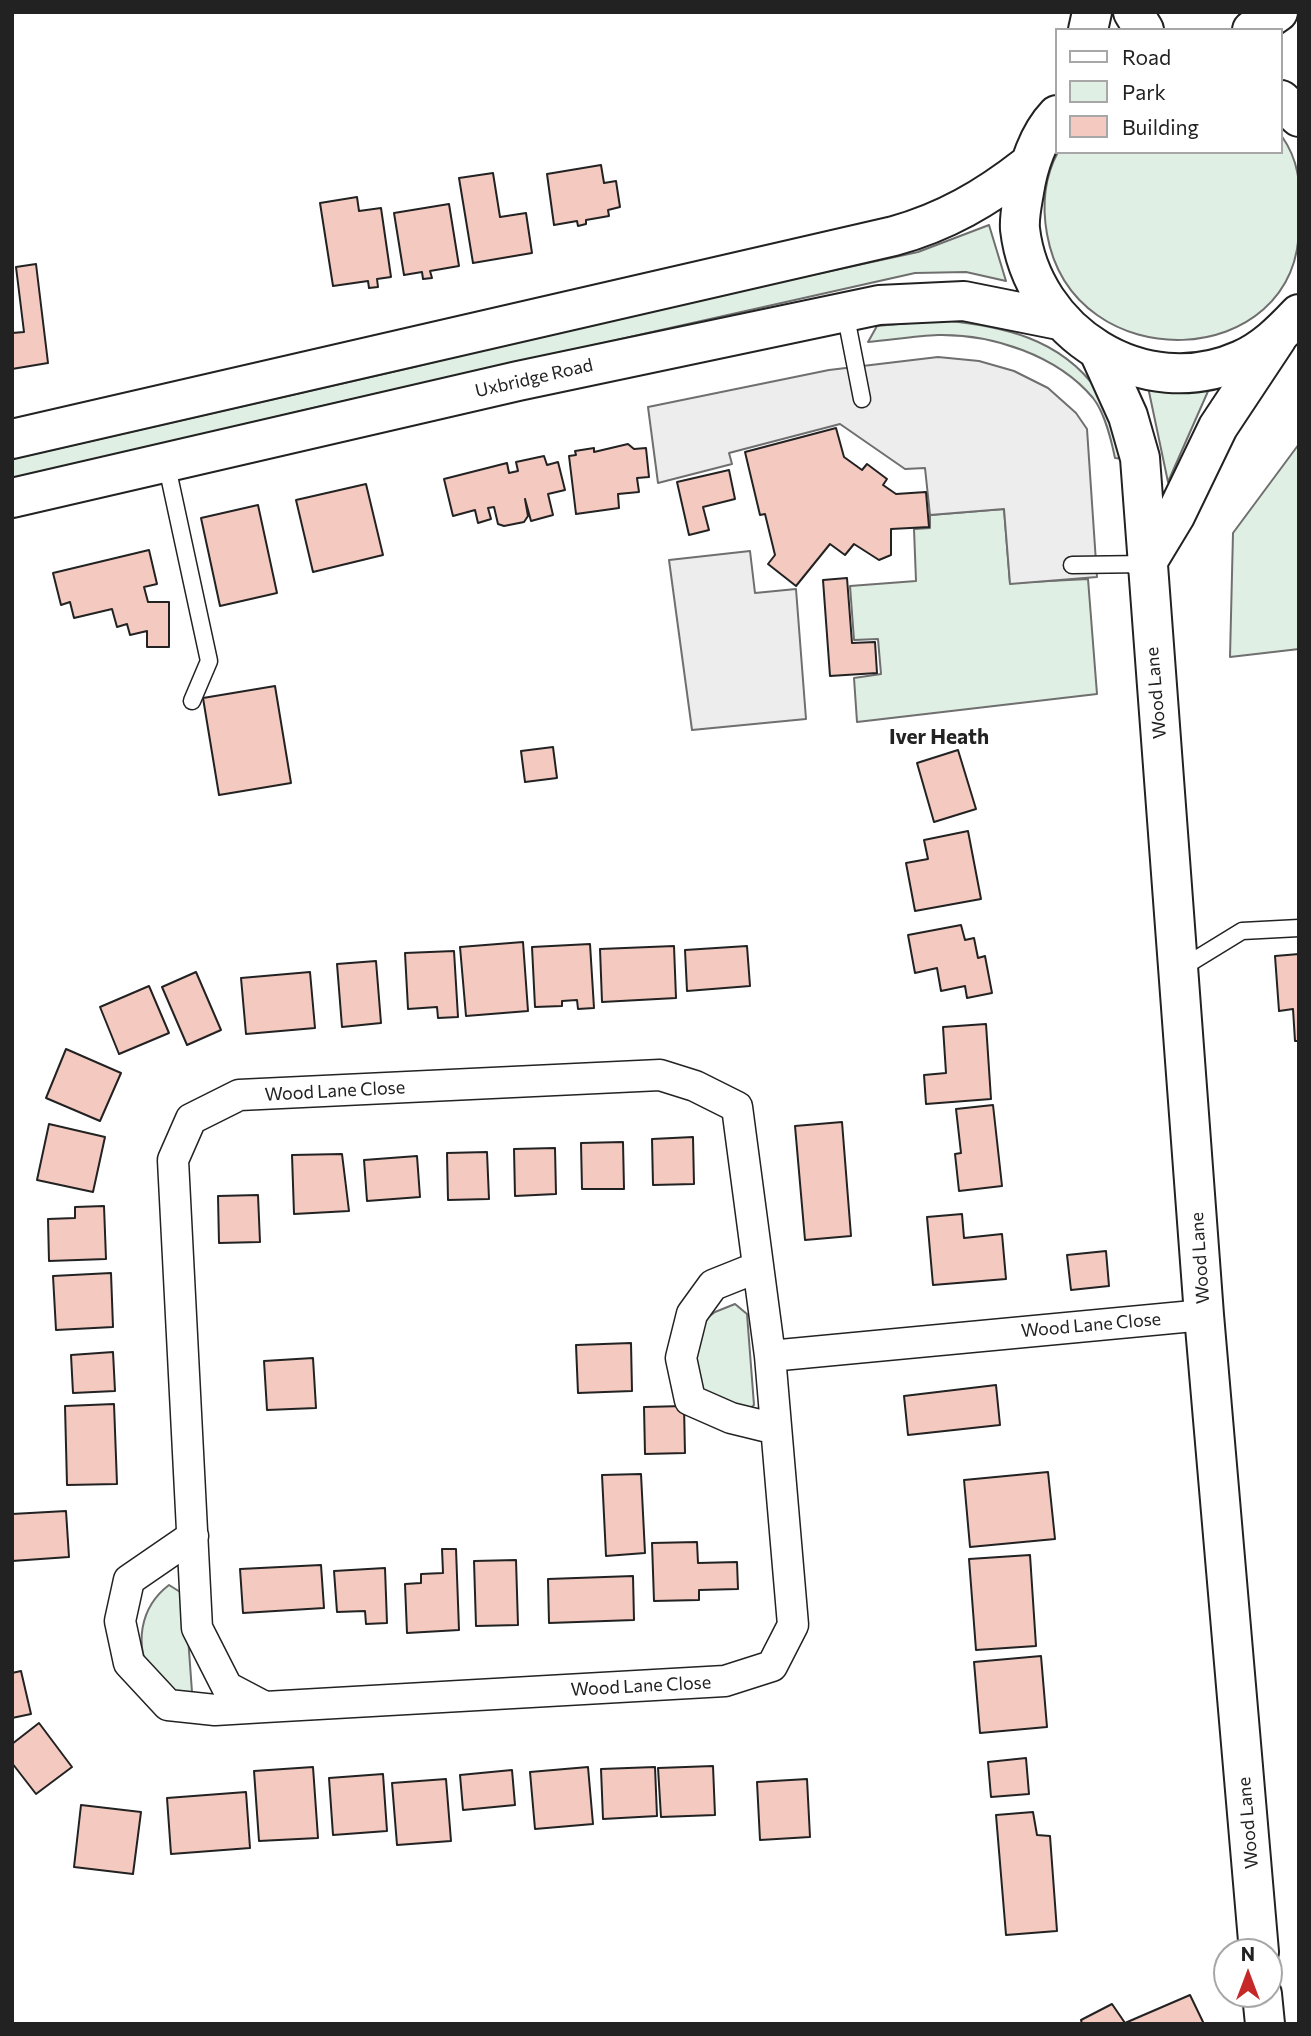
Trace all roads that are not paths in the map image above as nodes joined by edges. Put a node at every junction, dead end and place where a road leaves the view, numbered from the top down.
1 (1133, 12) edge
2 (1278, 12) edge
3 (1143, 28) edge
4 (1255, 28) edge
5 (1283, 102) edge
6 (1055, 115) edge
7 (1299, 117) edge
8 (1027, 166) junction
9 (845, 312) junction
10 (1059, 320) junction
11 (1288, 326) edge
12 (1100, 354) junction
13 (862, 398) dead end
14 (12, 439) edge
15 (166, 462) junction
16 (12, 498) edge
17 (1146, 564) junction
18 (1072, 565) dead end
19 (192, 701) dead end
20 (1299, 928) edge
21 (1178, 970) junction
22 (758, 1267) junction
23 (1204, 1315) junction
24 (770, 1356) junction
25 (776, 1429) junction
26 (193, 1536) junction
27 (265, 1707) junction
28 (1258, 1938) edge

1 - 3 main road
2 - 4 main road
5 - 7 main road
6 - 8 main road
8 - 10 main road
8 - 14 main road
9 - 10 main road, Uxbridge Road
9 - 13 lane
9 - 15 main road, Uxbridge Road
10 - 12 main road
11 - 12 main road
11 - 17 main road
12 - 17 main road, Wood Lane
15 - 16 main road, Uxbridge Road
15 - 19 lane
17 - 18 lane
17 - 21 main road, Wood Lane
20 - 21 lane
21 - 23 main road, Wood Lane
22 - 24 street, Wood Lane Close
22 - 25 street
22 - 26 street, Wood Lane Close
23 - 24 street, Wood Lane Close
23 - 28 main road, Wood Lane
24 - 25 street, Wood Lane Close
25 - 27 street, Wood Lane Close
26 - 27 street, Wood Lane Close
26 - 27 street, Wood Lane Close

